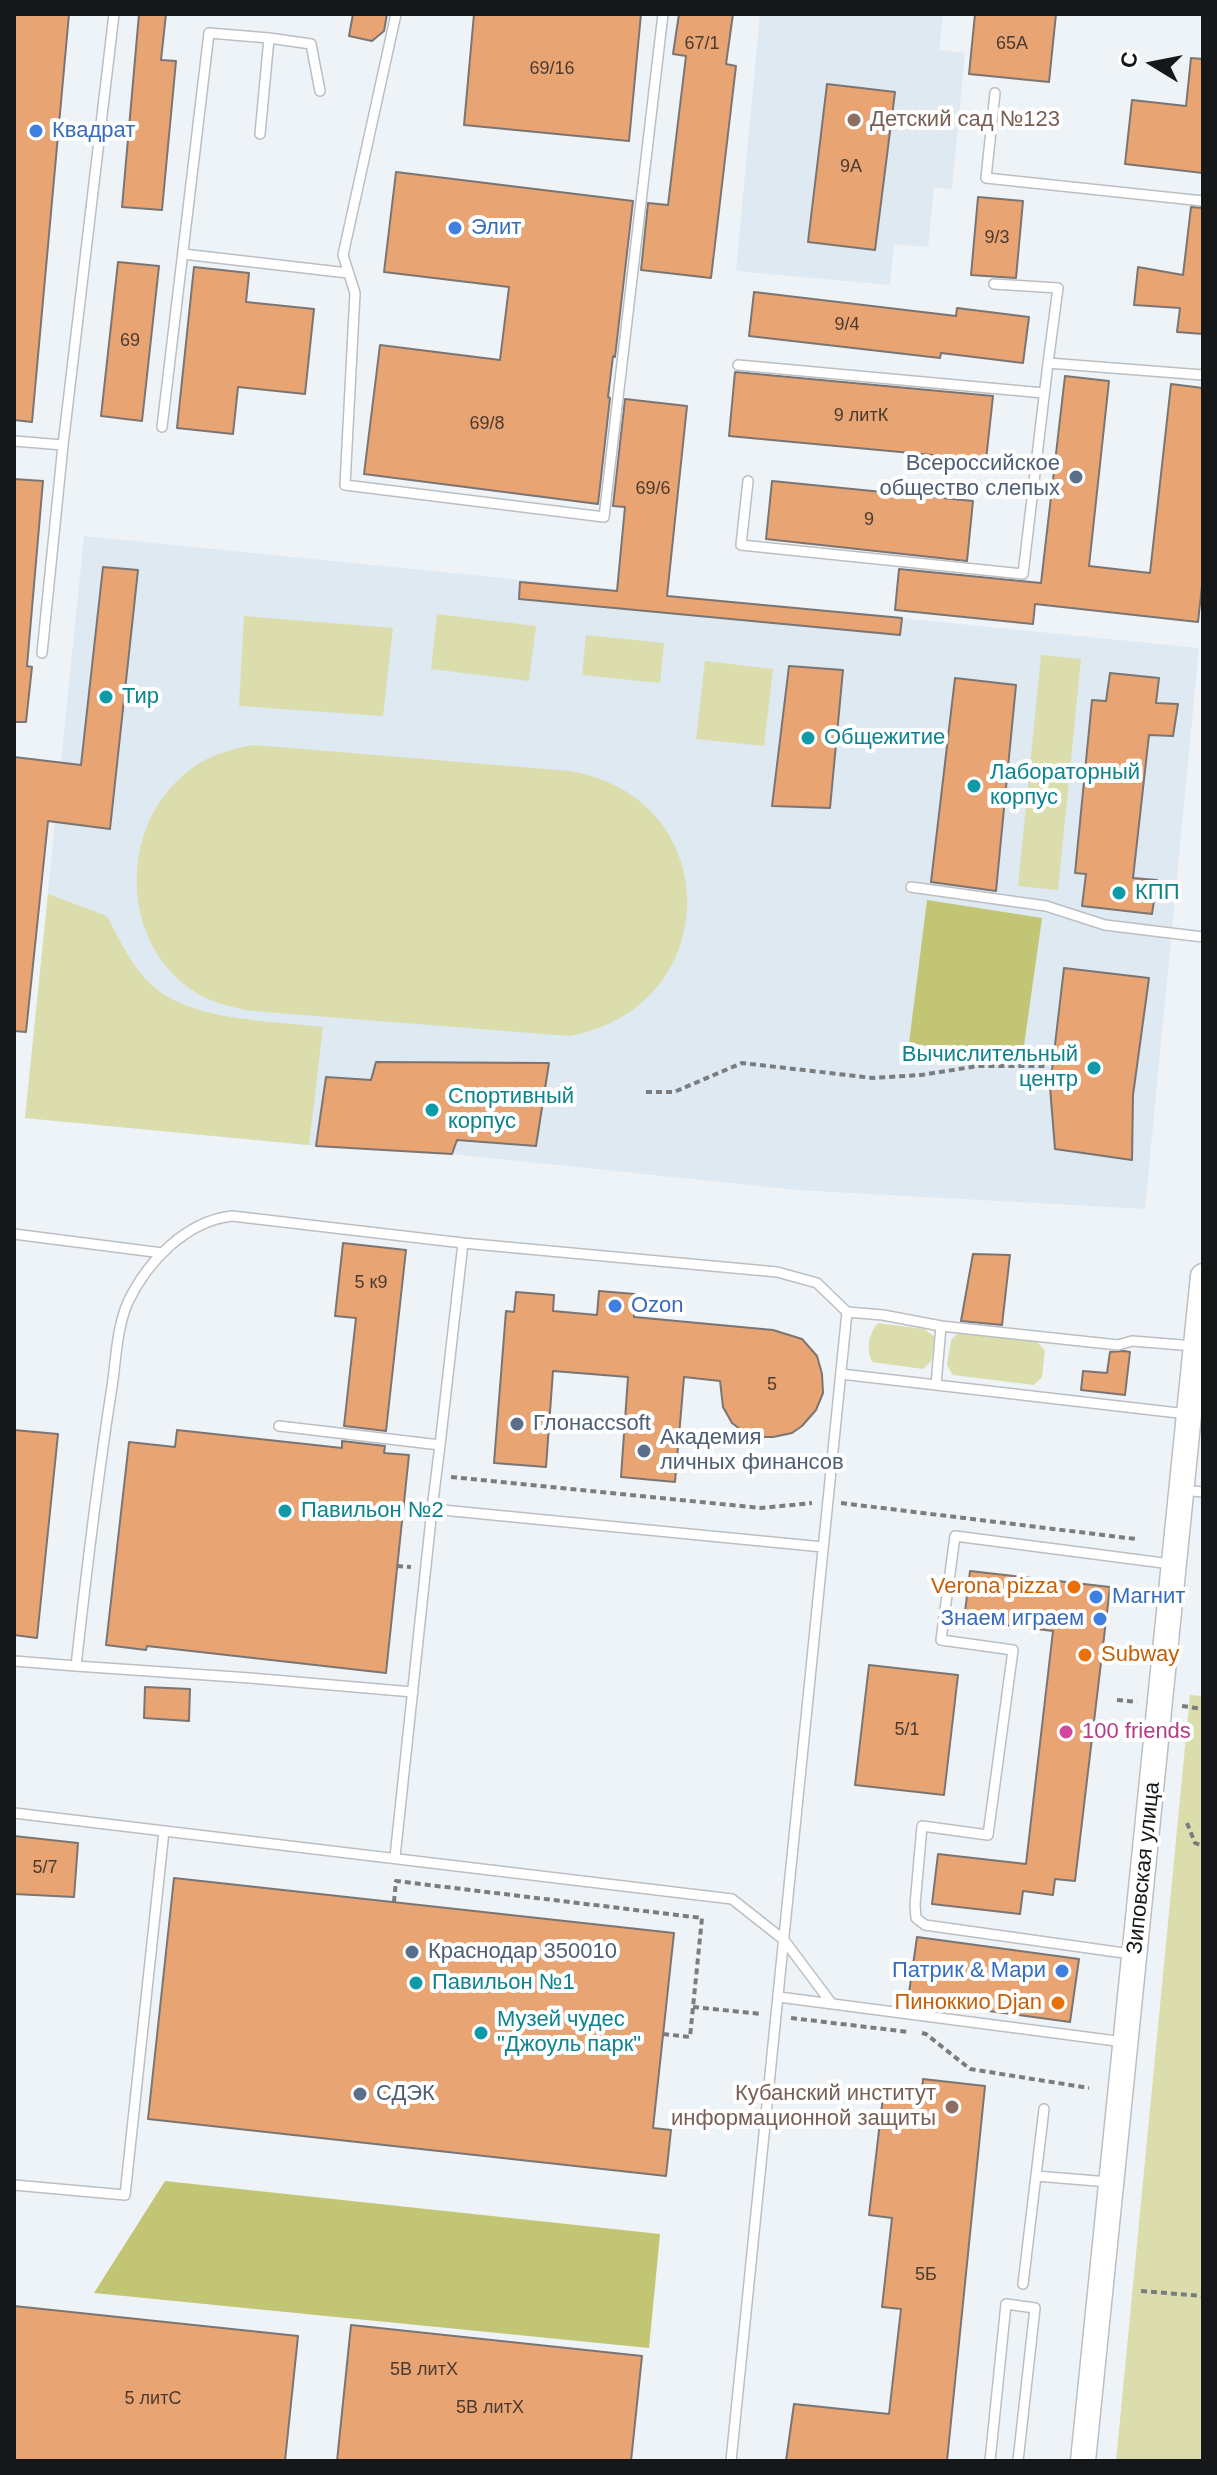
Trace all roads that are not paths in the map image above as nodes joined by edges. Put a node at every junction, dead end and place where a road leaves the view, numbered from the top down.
1 (114, 14) edge
2 (396, 14) edge
3 (663, 14) edge
4 (269, 38) junction
5 (320, 91) dead end
6 (995, 93) dead end
7 (260, 134) dead end
8 (1203, 201) edge
9 (183, 254) junction
10 (348, 273) junction
11 (994, 284) dead end
12 (1048, 363) junction
13 (738, 365) dead end
14 (1203, 375) edge
15 (1044, 393) junction
16 (162, 427) dead end
17 (14, 441) edge
18 (63, 445) junction
19 (748, 481) dead end
20 (42, 653) dead end
21 (911, 887) dead end
22 (1203, 937) edge
23 (14, 1234) edge
24 (463, 1243) junction
25 (162, 1253) junction
26 (1203, 1276) edge
27 (847, 1312) junction
28 (941, 1326) junction
29 (1196, 1346) junction
30 (841, 1374) junction
31 (936, 1385) junction
32 (1189, 1415) junction
33 (279, 1426) dead end
34 (440, 1445) junction
35 (1192, 1491) edge
36 (432, 1509) junction
37 (823, 1547) junction
38 (1174, 1564) junction
39 (14, 1661) edge
40 (76, 1666) junction
41 (413, 1692) junction
42 (14, 1813) edge
43 (164, 1831) junction
44 (390, 1857) junction
45 (784, 1940) junction
46 (1135, 1954) junction
47 (779, 1997) junction
48 (832, 2004) junction
49 (1127, 2043) junction
50 (1044, 2109) dead end
51 (1036, 2176) junction
52 (1112, 2182) junction
53 (14, 2185) edge
54 (1023, 2284) dead end
55 (731, 2461) edge
56 (990, 2461) edge
57 (1018, 2461) edge
58 (1083, 2461) edge

1 - 18 lane
2 - 10 lane
3 - 10 lane
4 - 5 lane
4 - 7 lane
4 - 9 lane
6 - 8 lane
9 - 10 lane
9 - 16 lane
11 - 12 lane
12 - 14 lane
12 - 15 lane
13 - 15 lane
15 - 19 lane
17 - 18 lane
18 - 20 lane
21 - 22 lane
23 - 25 lane
24 - 25 lane
24 - 27 lane
24 - 34 lane
25 - 40 lane
26 - 29 street, Зиповская улица
27 - 28 lane
27 - 30 lane
28 - 29 lane
28 - 31 lane
29 - 32 street, Зиповская улица
30 - 31 lane
30 - 37 lane
31 - 32 lane
32 - 35 street, Зиповская улица
33 - 34 lane
34 - 36 lane
35 - 38 street, Зиповская улица
36 - 37 lane
36 - 41 lane
37 - 45 lane
38 - 46 street, Зиповская улица
38 - 46 lane
39 - 40 lane
40 - 41 lane
41 - 44 lane
42 - 43 lane
43 - 44 lane
43 - 53 lane
44 - 45 lane
45 - 47 lane
45 - 48 lane
46 - 49 street, Зиповская улица
47 - 48 lane
47 - 55 lane
48 - 49 lane
49 - 52 street, Зиповская улица
50 - 51 lane
51 - 52 lane
51 - 54 lane
52 - 58 street, Зиповская улица
56 - 57 lane

